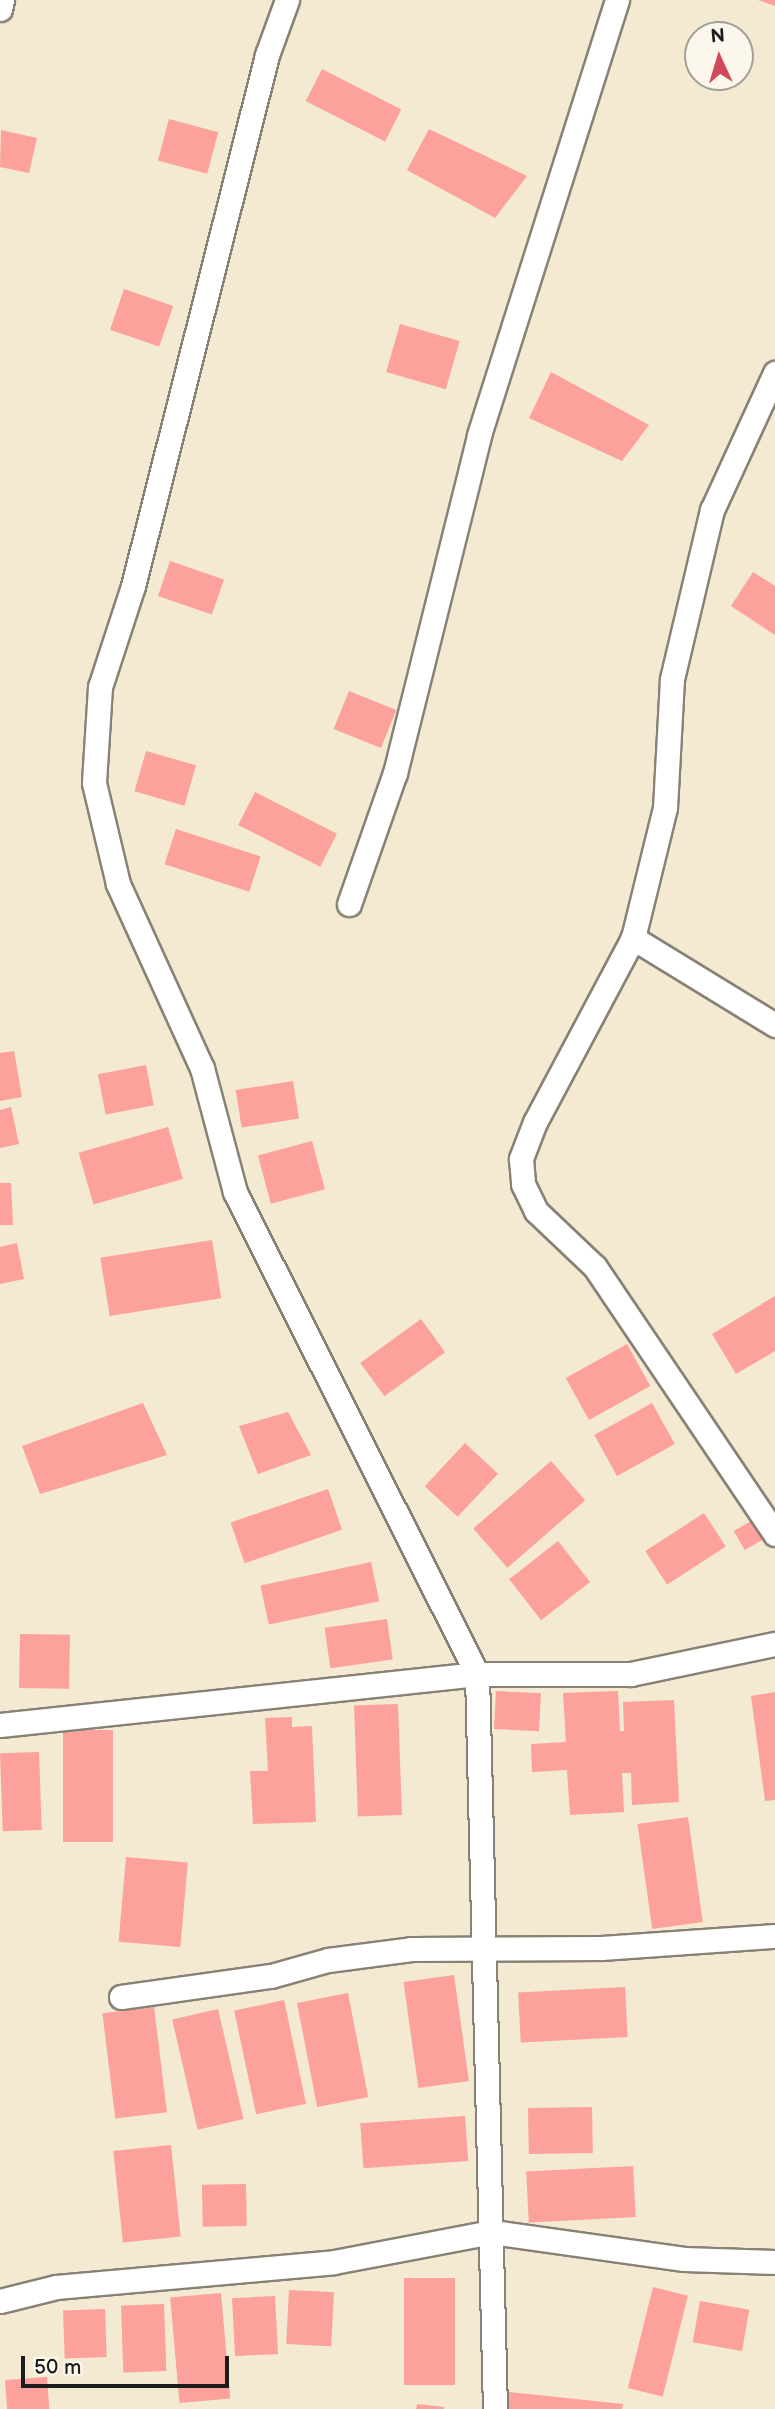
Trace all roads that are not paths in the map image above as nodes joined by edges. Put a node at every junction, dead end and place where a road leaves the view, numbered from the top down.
1 (2, 0) edge
2 (287, 0) edge
3 (617, 0) edge
4 (0, 9) edge
5 (775, 373) edge
6 (349, 904) dead end
7 (633, 938) junction
8 (775, 1025) edge
9 (775, 1534) edge
10 (775, 1644) edge
11 (477, 1674) junction
12 (0, 1725) edge
13 (775, 1936) edge
14 (484, 1949) junction
15 (121, 1997) dead end
16 (492, 2232) junction
17 (775, 2262) edge
18 (0, 2301) edge
19 (495, 2409) edge

1 - 4 street
2 - 11 street
3 - 6 street
5 - 7 street
7 - 8 street
7 - 9 street
10 - 11 street
11 - 12 street
11 - 14 street
13 - 14 street
14 - 15 street
14 - 16 street
16 - 17 street
16 - 18 street
16 - 19 street

